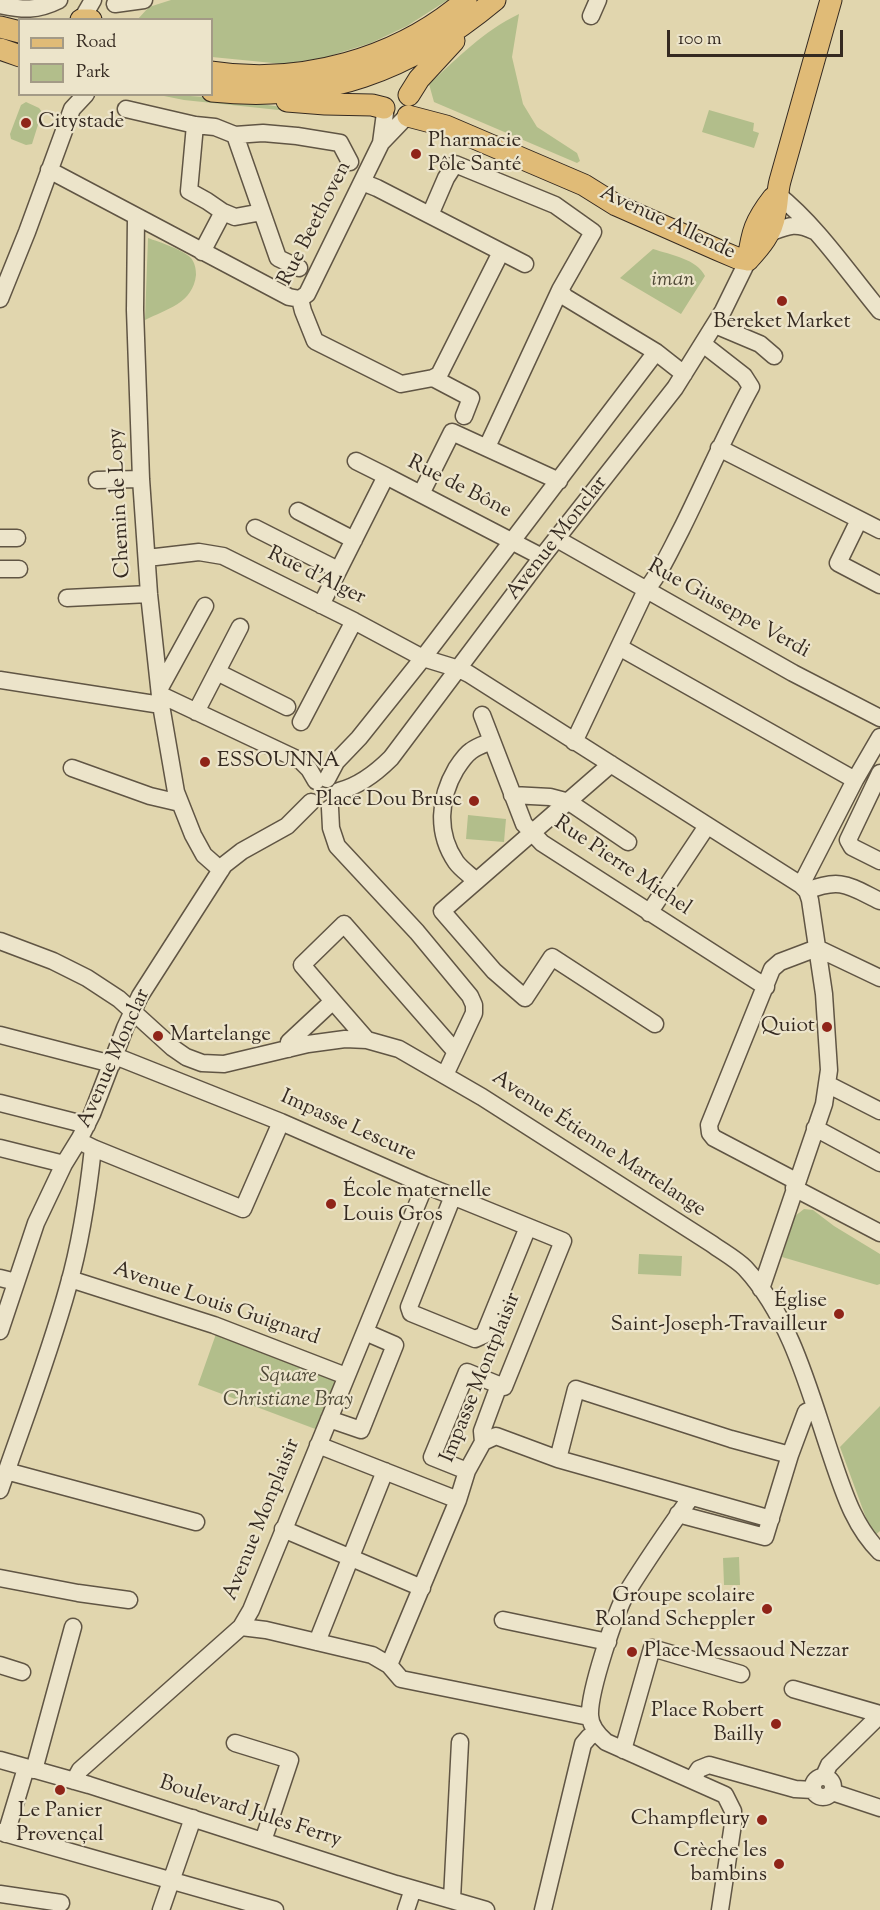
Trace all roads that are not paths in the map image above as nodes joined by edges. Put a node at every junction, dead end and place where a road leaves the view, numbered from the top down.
1 (58, 0) edge
2 (93, 0) edge
3 (144, 0) edge
4 (466, 0) edge
5 (495, 0) edge
6 (597, 0) edge
7 (831, 0) edge
8 (0, 5) edge
9 (114, 8) edge
10 (591, 16) dead end
11 (83, 18) edge
12 (470, 21) junction
13 (0, 27) edge
14 (18, 32) edge
15 (0, 49) edge
16 (18, 55) edge
17 (213, 72) edge
18 (213, 91) edge
19 (245, 93) junction
20 (71, 102) edge
21 (126, 109) dead end
22 (401, 109) junction
23 (195, 125) junction
24 (235, 135) junction
25 (350, 162) dead end
26 (49, 170) junction
27 (362, 182) junction
28 (777, 194) junction
29 (223, 212) junction
30 (262, 212) junction
31 (430, 215) junction
32 (136, 218) junction
33 (815, 232) junction
34 (769, 233) junction
35 (202, 252) junction
36 (501, 252) junction
37 (748, 260) junction
38 (525, 264) dead end
39 (299, 268) dead end
40 (563, 286) junction
41 (0, 298) edge
42 (300, 299) junction
43 (880, 311) edge
44 (715, 325) junction
45 (703, 344) junction
46 (656, 352) junction
47 (774, 356) dead end
48 (684, 374) junction
49 (433, 378) junction
50 (464, 416) dead end
51 (487, 447) junction
52 (719, 448) junction
53 (356, 460) dead end
54 (386, 476) junction
55 (141, 479) junction
56 (97, 480) dead end
57 (559, 481) junction
58 (421, 494) junction
59 (298, 511) dead end
60 (858, 520) junction
61 (255, 528) dead end
62 (880, 530) edge
63 (556, 539) junction
64 (354, 540) junction
65 (512, 540) junction
66 (542, 556) junction
67 (147, 558) junction
68 (0, 568) edge
69 (19, 569) dead end
70 (338, 570) junction
71 (880, 585) edge
72 (646, 590) junction
73 (149, 594) junction
74 (67, 598) dead end
75 (321, 605) junction
76 (205, 606) dead end
77 (354, 621) junction
78 (240, 627) dead end
79 (619, 647) junction
80 (423, 658) junction
81 (459, 669) junction
82 (217, 672) junction
83 (0, 680) edge
84 (160, 696) junction
85 (287, 708) dead end
86 (196, 711) junction
87 (482, 715) dead end
88 (880, 718) edge
89 (300, 722) dead end
90 (880, 739) edge
91 (492, 741) junction
92 (574, 742) junction
93 (611, 764) junction
94 (72, 768) dead end
95 (880, 773) edge
96 (855, 780) junction
97 (327, 784) junction
98 (512, 795) junction
99 (311, 802) junction
100 (569, 802) junction
101 (180, 803) junction
102 (330, 808) junction
103 (707, 826) junction
104 (531, 833) junction
105 (628, 842) dead end
106 (880, 861) edge
107 (221, 870) junction
108 (476, 881) junction
109 (804, 888) junction
110 (880, 901) edge
111 (649, 913) junction
112 (0, 941) edge
113 (817, 948) junction
114 (880, 978) edge
115 (766, 987) junction
116 (333, 1001) junction
117 (132, 1012) junction
118 (655, 1024) dead end
119 (0, 1035) edge
120 (368, 1040) junction
121 (288, 1049) junction
122 (455, 1051) junction
123 (113, 1060) junction
124 (445, 1075) junction
125 (827, 1084) junction
126 (0, 1103) edge
127 (880, 1111) edge
128 (281, 1122) junction
129 (815, 1128) junction
130 (87, 1137) junction
131 (0, 1148) edge
132 (880, 1163) edge
133 (64, 1164) junction
134 (795, 1184) junction
135 (425, 1185) junction
136 (453, 1196) junction
137 (528, 1227) junction
138 (880, 1233) edge
139 (562, 1241) joint
140 (70, 1279) junction
141 (8, 1280) edge
142 (761, 1289) junction
143 (1, 1325) edge
144 (365, 1332) junction
145 (346, 1376) junction
146 (499, 1385) junction
147 (815, 1408) junction
148 (329, 1419) junction
149 (483, 1442) junction
150 (318, 1445) junction
151 (790, 1455) junction
152 (558, 1459) junction
153 (6, 1471) junction
154 (385, 1471) junction
155 (467, 1471) junction
156 (0, 1490) edge
157 (691, 1497) junction
158 (458, 1500) junction
159 (678, 1514) junction
160 (771, 1519) junction
161 (196, 1522) dead end
162 (283, 1529) junction
163 (880, 1552) edge
164 (350, 1558) junction
165 (0, 1578) edge
166 (422, 1588) junction
167 (129, 1600) dead end
168 (503, 1620) dead end
169 (73, 1626) dead end
170 (241, 1627) junction
171 (317, 1642) junction
172 (608, 1642) junction
173 (0, 1665) edge
174 (389, 1665) junction
175 (21, 1672) dead end
176 (741, 1674) dead end
177 (794, 1689) dead end
178 (880, 1714) edge
179 (593, 1725) junction
180 (460, 1742) dead end
181 (236, 1743) dead end
182 (623, 1750) junction
183 (0, 1760) edge
184 (30, 1769) junction
185 (824, 1776) junction
186 (692, 1780) junction
187 (74, 1781) junction
188 (813, 1790) junction
189 (832, 1792) junction
190 (880, 1808) edge
191 (193, 1818) junction
192 (3, 1833) edge
193 (263, 1841) junction
194 (172, 1881) junction
195 (413, 1888) junction
196 (0, 1894) edge
197 (452, 1899) junction
198 (61, 1903) dead end
199 (161, 1910) edge
200 (275, 1910) edge
201 (406, 1910) edge
202 (486, 1910) edge
203 (543, 1910) edge
204 (720, 1910) edge

1 - 8 street
2 - 11 street
3 - 9 street
4 - 17 main road
5 - 12 main road
6 - 10 street
7 - 28 main road, Avenue Monclar
12 - 19 main road
12 - 22 main road
13 - 14 main road
15 - 16 main road
18 - 19 main road
19 - 22 main road, Avenue Allende
20 - 26 street
21 - 23 street
22 - 27 street, Rue Beethoven
22 - 37 main road, Avenue Allende
23 - 24 street
23 - 29 street
24 - 25 street
24 - 30 street
26 - 32 street
26 - 41 street
27 - 31 street
27 - 42 street, Rue Beethoven
28 - 33 street
28 - 34 main road, Avenue Monclar
28 - 37 main road, Avenue Monclar
29 - 30 street
29 - 35 street
30 - 39 street
31 - 36 street
31 - 40 street
32 - 35 street
32 - 55 street, Chemin de Lopy
33 - 34 street
33 - 43 street
34 - 37 main road, Avenue Monclar
35 - 42 street
36 - 38 street
36 - 49 street
37 - 44 street, Avenue Monclar
40 - 46 street
40 - 51 street
42 - 49 street, Rue Beethoven
44 - 45 street, Avenue Monclar
44 - 47 street
45 - 48 street, Avenue Monclar
45 - 52 street
46 - 48 street
46 - 57 street
48 - 63 street, Avenue Monclar
49 - 50 street
51 - 57 street
51 - 58 street
52 - 60 street
52 - 72 street
53 - 54 street
54 - 58 street, Rue de Bône
54 - 64 street, Rue de Bône
55 - 56 street
55 - 67 street, Chemin de Lopy
57 - 65 street
58 - 65 street, Rue de Bône
59 - 64 street
60 - 62 street
60 - 71 street
61 - 70 street
63 - 66 street, Avenue Monclar
63 - 72 street, Rue Giuseppe Verdi
64 - 70 street, Rue de Bône
65 - 66 street, Rue de Bône
65 - 80 street
66 - 81 street, Avenue Monclar
67 - 73 street, Chemin de Lopy
67 - 75 street, Rue d'Alger
68 - 69 street
70 - 75 street, Rue de Bône
72 - 79 street
72 - 88 street, Rue Giuseppe Verdi
73 - 74 street
73 - 84 street, Chemin de Lopy
75 - 77 street, Rue d'Alger
76 - 84 street
77 - 80 street, Rue d'Alger
77 - 89 street
78 - 82 street
79 - 92 street
79 - 96 street
80 - 81 street, Rue d'Alger
80 - 97 street
81 - 92 street, Rue d'Alger
81 - 97 street, Avenue Monclar
82 - 85 street
82 - 86 street
83 - 84 street
84 - 86 street
84 - 101 street, Chemin de Lopy
86 - 97 street
87 - 91 street, Rue Pierre Michel
90 - 96 street
91 - 98 street, Rue Pierre Michel
91 - 108 street
92 - 93 street, Rue d'Alger
93 - 100 street
93 - 103 street, Rue d'Alger
94 - 101 street
95 - 106 street
96 - 109 street
97 - 99 street
97 - 102 street
98 - 100 street
98 - 104 street, Rue Pierre Michel
99 - 102 street
99 - 107 street, Avenue Monclar
100 - 104 street
100 - 105 street
101 - 107 street, Chemin de Lopy
102 - 122 street
103 - 109 street, Rue d'Alger
103 - 111 street
104 - 108 street
104 - 111 street, Rue Pierre Michel
107 - 117 street, Avenue Monclar
108 - 118 street
109 - 110 street
109 - 113 street
111 - 115 street, Rue Pierre Michel
112 - 117 street, Avenue Étienne Martelange
113 - 114 street
113 - 115 street
113 - 125 street
115 - 134 street
116 - 120 street
116 - 121 street
116 - 122 street
117 - 121 street, Avenue Étienne Martelange
117 - 123 street, Avenue Monclar
119 - 123 street, Impasse Lescure
120 - 121 street, Avenue Étienne Martelange
120 - 124 street, Avenue Étienne Martelange
122 - 124 street
123 - 128 street, Impasse Lescure
123 - 130 street, Avenue Monclar
124 - 142 street, Avenue Étienne Martelange
125 - 127 street
125 - 129 street
126 - 130 street
128 - 130 street
128 - 135 street, Impasse Lescure
129 - 132 street
129 - 134 street
130 - 133 street, Avenue Monclar
130 - 140 street
131 - 133 street
133 - 141 street, Avenue Monclar
134 - 138 street
134 - 142 street
135 - 136 street, Impasse Lescure
135 - 144 street, Avenue Monplaisir
136 - 137 street, Impasse Lescure
136 - 137 street
137 - 139 street, Impasse Lescure
139 - 146 street, Impasse Montplaisir
140 - 145 street, Avenue Louis Guignard
140 - 153 street
141 - 143 street, Avenue Monclar
142 - 147 street, Avenue Étienne Martelange
144 - 145 street, Avenue Monplaisir
144 - 148 street
145 - 148 street, Avenue Monplaisir
146 - 149 street, Impasse Montplaisir
146 - 155 street
147 - 151 street
147 - 163 street, Avenue Étienne Martelange
148 - 150 street, Avenue Monplaisir
149 - 152 street
149 - 155 street, Impasse Montplaisir
150 - 154 street
150 - 162 street, Avenue Monplaisir
151 - 152 street
151 - 160 street
152 - 157 street
153 - 156 street
153 - 161 street
154 - 158 street
154 - 164 street
155 - 158 street, Impasse Montplaisir
157 - 159 street
157 - 160 street
158 - 166 street, Impasse Montplaisir
159 - 160 street
159 - 172 street
162 - 164 street
162 - 170 street, Avenue Monplaisir
164 - 166 street
164 - 171 street
165 - 167 street
166 - 174 street, Impasse Montplaisir
168 - 172 street
169 - 184 street
170 - 171 street
170 - 187 street, Avenue Monplaisir
171 - 174 street
172 - 179 street
173 - 175 street
174 - 179 street
176 - 182 street
177 - 178 street
178 - 185 street
179 - 182 street
179 - 203 street
180 - 197 street
181 - 193 street
182 - 186 street
183 - 184 street, Boulevard Jules Ferry
184 - 187 street, Boulevard Jules Ferry
184 - 192 street
185 - 188 street
185 - 189 street
186 - 188 street
186 - 204 street
187 - 191 street, Boulevard Jules Ferry
188 - 189 street
189 - 190 street
191 - 193 street, Boulevard Jules Ferry
191 - 194 street
192 - 194 street
193 - 195 street, Boulevard Jules Ferry
194 - 199 street
194 - 200 street
195 - 197 street, Boulevard Jules Ferry
195 - 201 street
196 - 198 street
197 - 202 street, Boulevard Jules Ferry

